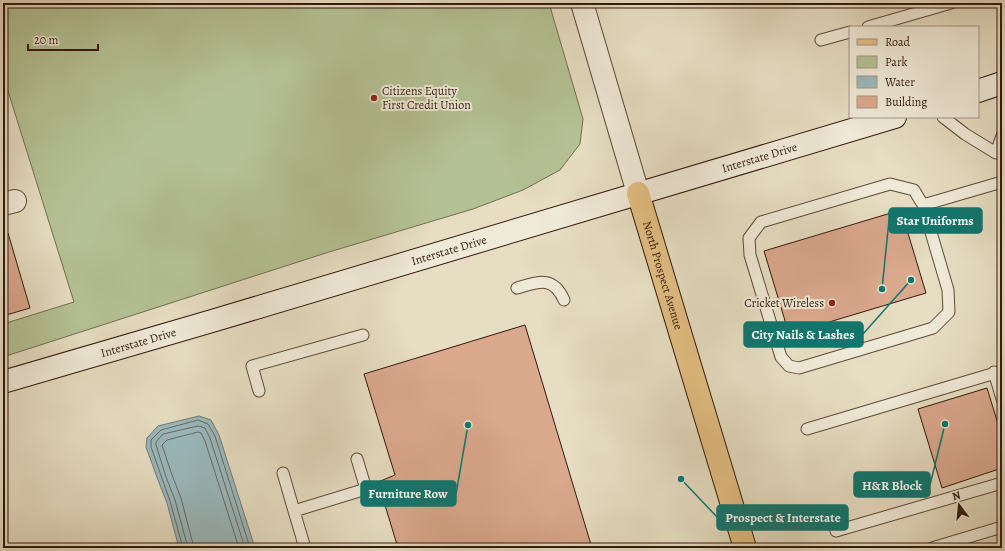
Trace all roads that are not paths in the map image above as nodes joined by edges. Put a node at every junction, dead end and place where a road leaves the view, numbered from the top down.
1 (582, 3) edge
2 (952, 3) edge
3 (872, 26) edge
4 (849, 32) edge
5 (822, 40) dead end
6 (1002, 83) edge
7 (979, 91) edge
8 (892, 118) edge
9 (944, 118) edge
10 (1002, 136) edge
11 (1002, 182) edge
12 (638, 193) junction
13 (923, 205) junction
14 (517, 288) dead end
15 (564, 300) dead end
16 (363, 335) dead end
17 (998, 371) edge
18 (3, 382) edge
19 (259, 391) dead end
20 (1002, 399) edge
21 (807, 429) dead end
22 (357, 459) dead end
23 (283, 473) dead end
24 (1002, 483) edge
25 (294, 511) junction
26 (1002, 528) edge
27 (836, 531) dead end
28 (305, 548) edge
29 (745, 548) edge
30 (932, 548) edge

1 - 12 main road, North Prospect Avenue
2 - 3 lane
4 - 5 lane
6 - 7 main road
8 - 12 main road, Interstate Drive
9 - 10 lane
11 - 13 lane
12 - 18 main road, Interstate Drive
12 - 29 main road, North Prospect Avenue
13 - 13 lane
14 - 15 lane
16 - 19 lane
17 - 20 lane
17 - 21 lane
22 - 25 lane
23 - 25 lane
24 - 27 lane
25 - 28 lane
26 - 30 lane

